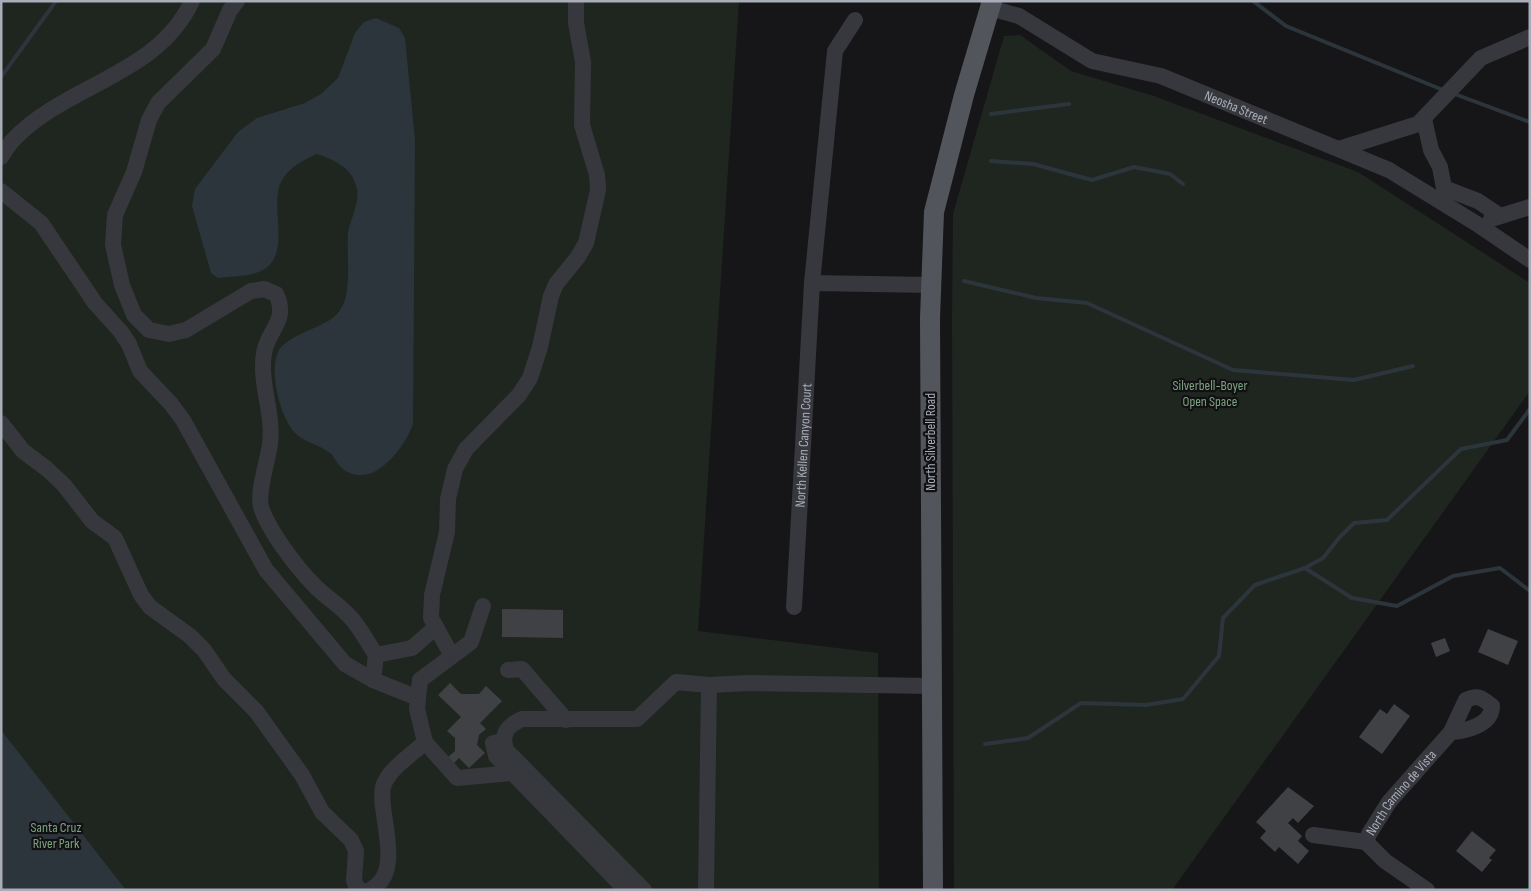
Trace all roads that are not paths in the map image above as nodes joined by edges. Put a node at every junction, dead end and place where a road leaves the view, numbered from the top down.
1 (192, 1) edge
2 (237, 1) edge
3 (576, 1) edge
4 (991, 4) edge
5 (855, 20) dead end
6 (1530, 37) edge
7 (1424, 119) junction
8 (1339, 149) junction
9 (1, 157) edge
10 (1, 191) edge
11 (1530, 207) edge
12 (1500, 216) junction
13 (1477, 224) junction
14 (1530, 260) edge
15 (812, 283) junction
16 (931, 285) junction
17 (1, 423) edge
18 (484, 606) dead end
19 (794, 607) dead end
20 (436, 627) junction
21 (376, 655) junction
22 (452, 656) junction
23 (508, 670) dead end
24 (373, 680) junction
25 (709, 685) junction
26 (931, 686) junction
27 (418, 698) junction
28 (566, 720) junction
29 (1451, 732) dead end
30 (503, 741) junction
31 (426, 742) junction
32 (512, 773) junction
33 (1313, 835) dead end
34 (1366, 842) junction
35 (361, 890) edge
36 (370, 890) edge
37 (626, 890) edge
38 (644, 890) edge
39 (706, 890) edge
40 (933, 890) edge
41 (1426, 890) edge

1 - 9 street
2 - 21 street
3 - 20 street
4 - 8 street, Neosha Street
4 - 16 main road, North Silverbell Road
5 - 15 street, North Kellen Canyon Court
6 - 7 street
7 - 8 street
7 - 12 street
8 - 13 street, Neosha Street
10 - 24 street
11 - 12 street
12 - 13 street
13 - 14 street, Neosha Street
15 - 16 street
15 - 19 street, North Kellen Canyon Court
16 - 26 main road, North Silverbell Road
17 - 35 street
18 - 22 street
20 - 21 street
20 - 22 street
21 - 24 street
22 - 27 street
23 - 28 street
24 - 27 street
25 - 26 street
25 - 28 street
25 - 39 street
26 - 40 main road, North Silverbell Road
27 - 31 street
28 - 30 street
29 - 34 street, North Camino de Vista
30 - 32 street
30 - 38 street
31 - 32 street
31 - 36 street
32 - 37 street
33 - 34 street
34 - 41 street, North Camino de Vista

